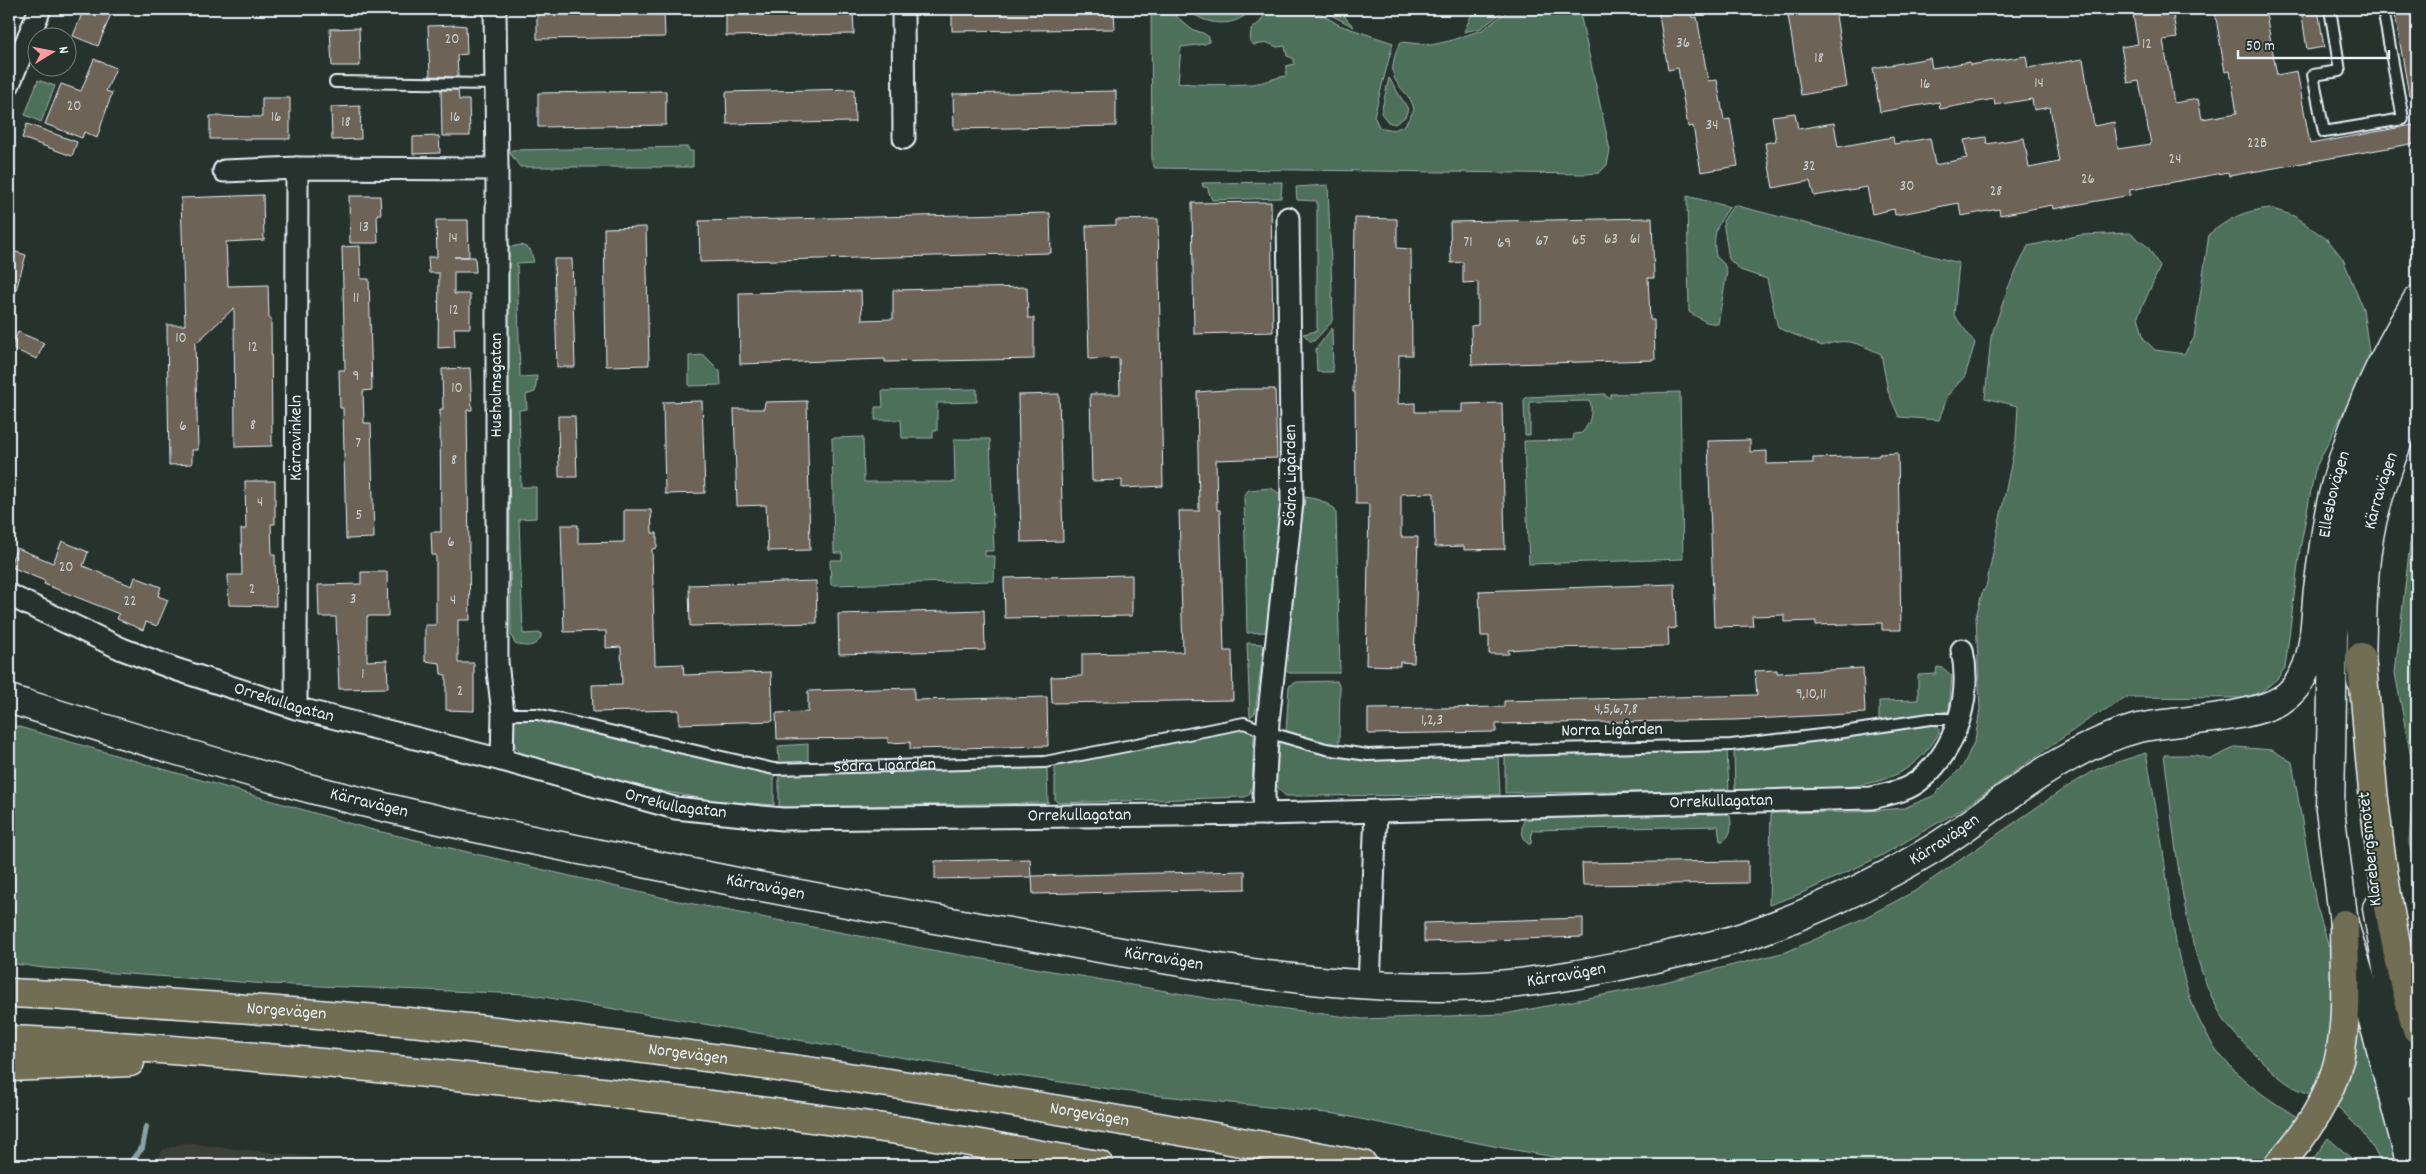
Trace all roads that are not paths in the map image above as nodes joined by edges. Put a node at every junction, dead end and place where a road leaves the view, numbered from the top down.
1 (40, 9) edge
2 (495, 9) edge
3 (903, 9) edge
4 (2330, 9) edge
5 (2383, 9) edge
6 (335, 82) dead end
7 (9, 84) edge
8 (496, 84) junction
9 (904, 138) dead end
10 (297, 168) junction
11 (497, 169) junction
12 (224, 171) dead end
13 (1288, 218) dead end
14 (2417, 300) edge
15 (2417, 338) edge
16 (2417, 391) edge
17 (2366, 566) joint
18 (9, 595) edge
19 (2333, 636) joint
20 (1962, 650) dead end
21 (2361, 657) junction
22 (2285, 698) joint
23 (9, 699) edge
24 (296, 708) junction
25 (503, 714) junction
26 (1958, 718) junction
27 (1267, 732) junction
28 (502, 760) junction
29 (1376, 811) junction
30 (1265, 814) junction
31 (2344, 924) junction
32 (9, 984) edge
33 (1369, 986) junction
34 (9, 993) edge
35 (54, 995) junction
36 (2417, 1029) edge
37 (9, 1040) edge
38 (268, 1058) junction
39 (9, 1067) edge
40 (2417, 1128) edge
41 (1098, 1165) edge
42 (1363, 1165) edge
43 (2278, 1165) edge
44 (2411, 1165) edge

1 - 7 street
2 - 8 street, Husholmsgatan
3 - 9 street
4 - 5 lane
6 - 8 lane
8 - 11 street, Husholmsgatan
10 - 11 street
10 - 12 street
10 - 24 street, Kärravinkeln
11 - 25 street, Husholmsgatan
13 - 27 street, Södra Ligården
14 - 22 street, Ellesbovägen
15 - 19 street, Kärravägen
16 - 17 street, Kärravägen
17 - 21 street, Klarebergsmotet
18 - 24 street, Orrekullagatan
19 - 31 street, Klarebergsmotet
20 - 26 street, Orrekullagatan
21 - 36 highway
21 - 40 street, Klarebergsmotet
22 - 33 street, Kärravägen
23 - 33 street, Kärravägen
24 - 28 street, Orrekullagatan
25 - 27 lane, Södra Ligården
25 - 28 street, Husholmsgatan
26 - 27 lane, Norra Ligården
26 - 29 street, Orrekullagatan
27 - 30 street, Södra Ligården
28 - 30 street, Orrekullagatan
29 - 30 street, Orrekullagatan
29 - 33 street
31 - 43 highway
31 - 44 street, Klarebergsmotet
32 - 35 highway
34 - 35 highway, Norgevägen
35 - 42 highway, Norgevägen
37 - 38 highway
38 - 39 highway
38 - 41 highway

